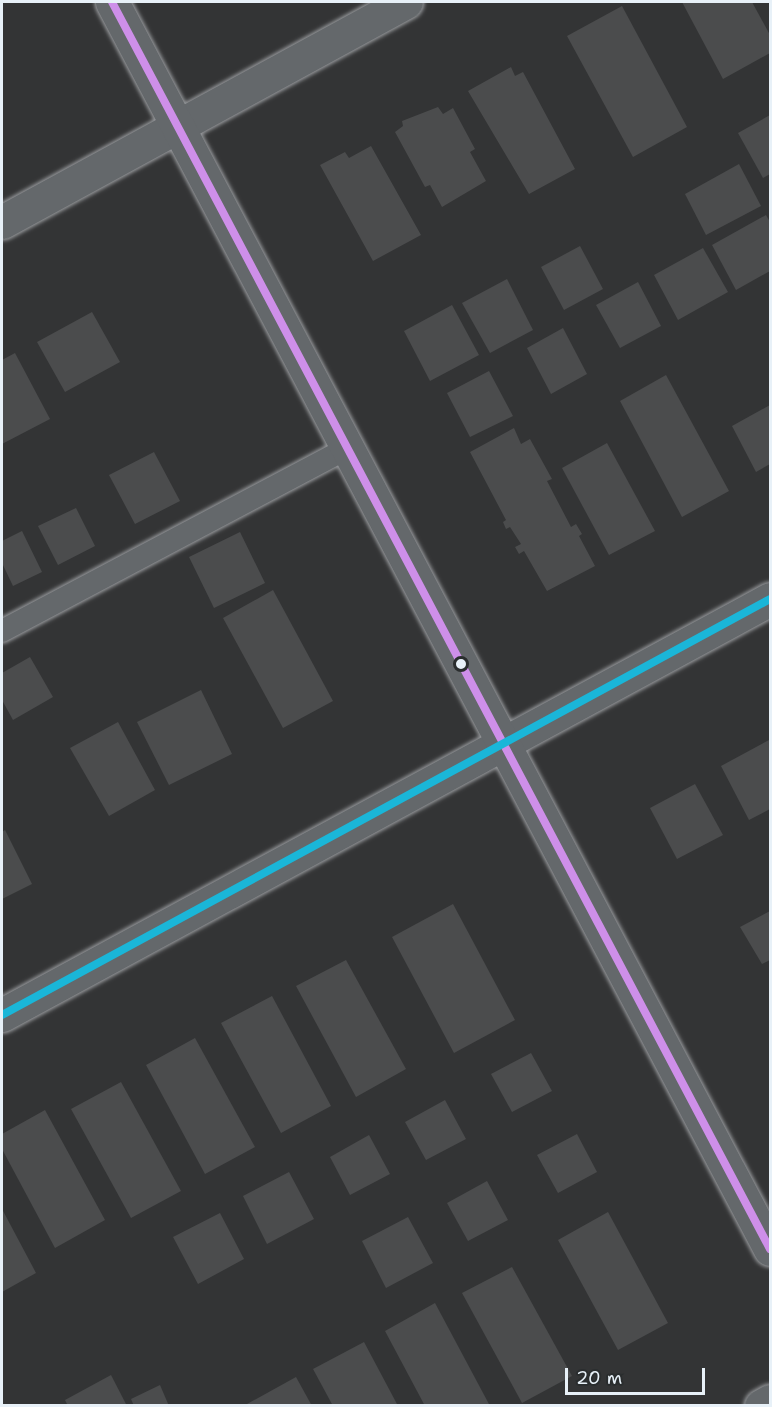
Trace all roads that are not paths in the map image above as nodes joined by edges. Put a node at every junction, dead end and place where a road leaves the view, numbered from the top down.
1 (112, 2) edge
2 (406, 2) edge
3 (178, 125) junction
4 (2, 222) edge
5 (348, 448) junction
6 (771, 599) edge
7 (2, 631) edge
8 (504, 743) junction
9 (2, 1015) edge
10 (771, 1249) edge
11 (771, 1401) edge
12 (762, 1406) edge

1 - 3 main road
2 - 3 main road
3 - 4 main road
3 - 5 main road
5 - 7 lane
5 - 8 main road
6 - 8 main road
8 - 9 main road
8 - 10 main road
11 - 12 main road

